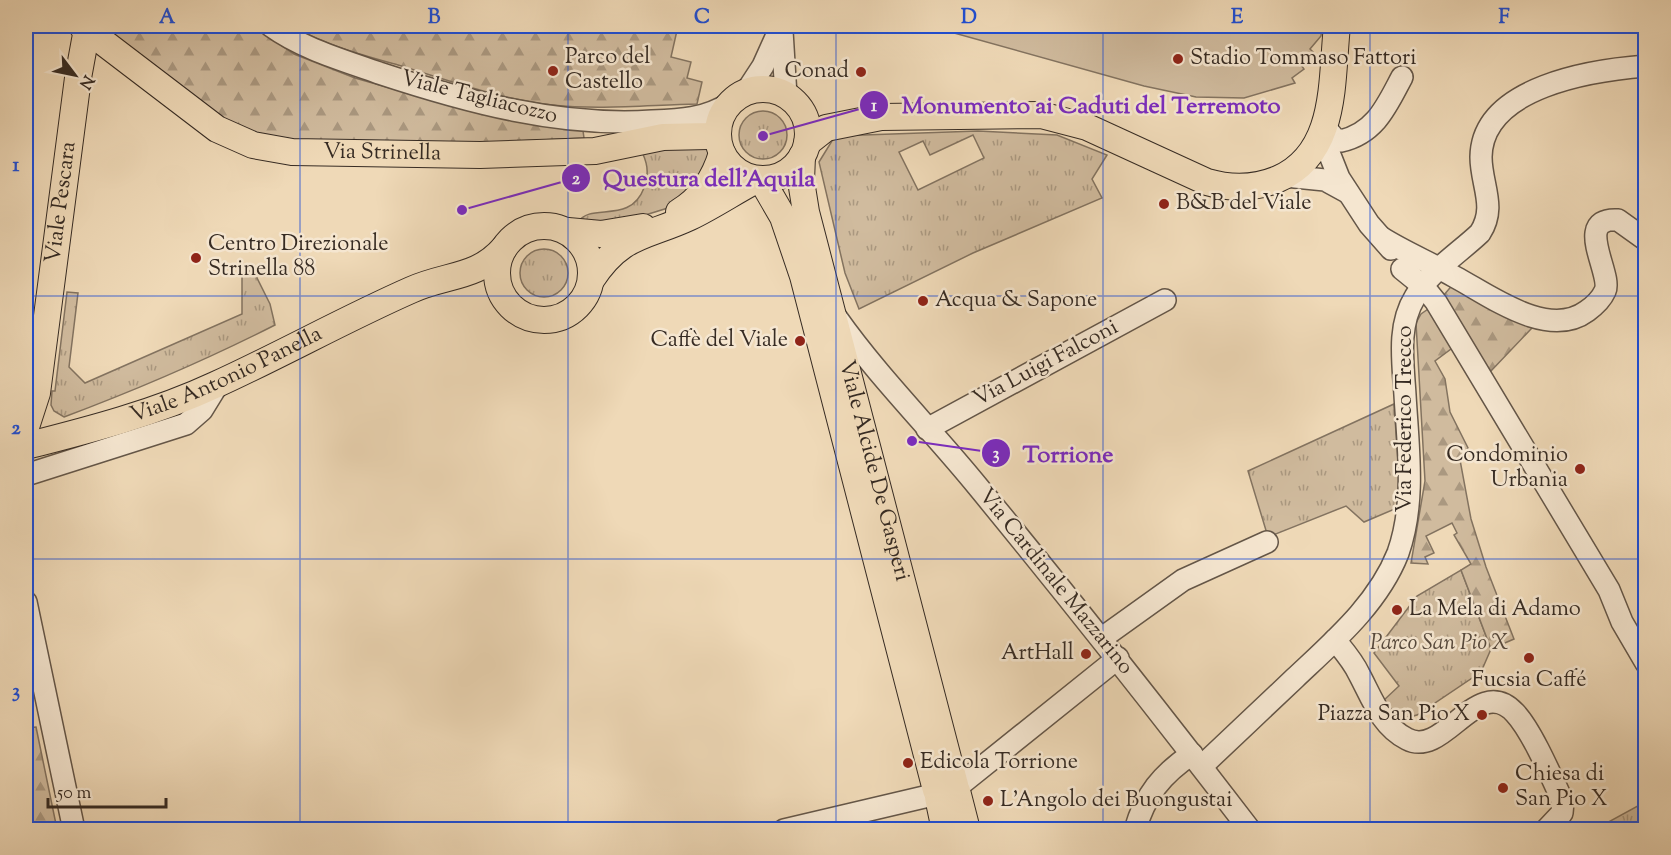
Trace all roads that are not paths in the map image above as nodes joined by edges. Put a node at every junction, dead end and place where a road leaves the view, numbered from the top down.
1 (271, 26) edge
2 (782, 26) edge
3 (1336, 26) edge
4 (86, 27) edge
5 (1646, 66) edge
6 (1402, 77) dead end
7 (738, 98) junction
8 (790, 99) junction
9 (881, 117) junction
10 (1323, 131) junction
11 (720, 142) junction
12 (804, 149) junction
13 (1285, 176) junction
14 (760, 179) junction
15 (1347, 192) junction
16 (568, 231) junction
17 (1382, 238) junction
18 (1646, 240) edge
19 (504, 248) junction
20 (1402, 269) junction
21 (1440, 269) junction
22 (591, 280) junction
23 (420, 286) junction
24 (1423, 286) junction
25 (1165, 300) dead end
26 (509, 304) junction
27 (1409, 309) junction
28 (832, 311) junction
29 (39, 380) junction
30 (218, 384) junction
31 (26, 428) edge
32 (927, 429) junction
33 (63, 437) junction
34 (26, 446) edge
35 (26, 476) edge
36 (1266, 542) dead end
37 (26, 602) edge
38 (1102, 638) junction
39 (1335, 640) junction
40 (1118, 658) junction
41 (1646, 663) edge
42 (1197, 760) junction
43 (947, 791) junction
44 (792, 829) edge
45 (74, 830) edge
46 (945, 830) edge
47 (967, 830) edge
48 (1135, 830) edge
49 (1250, 830) edge
50 (1546, 830) edge

1 - 7 street, Viale Tagliacozzo
2 - 7 street
2 - 8 street
3 - 10 main road
4 - 11 main road, Via Strinella
4 - 29 main road, Viale Pescara
5 - 21 street, Via Federico Trecco
6 - 10 street
7 - 8 main road
7 - 11 main road
8 - 9 main road
8 - 12 main road
9 - 12 main road
9 - 13 main road
10 - 13 main road
10 - 15 street
11 - 14 main road
11 - 16 main road
12 - 14 main road
12 - 28 main road, Viale Alcide De Gasperi
13 - 15 street
14 - 22 main road
14 - 43 main road, Viale Alcide De Gasperi
15 - 17 street
16 - 19 main road
16 - 22 main road
17 - 20 street
17 - 21 street
18 - 21 street
19 - 23 main road, Viale Antonio Panella
19 - 26 main road
20 - 24 street
20 - 27 street
21 - 24 street, Via Federico Trecco
22 - 26 main road
23 - 26 main road, Viale Antonio Panella
23 - 30 main road, Viale Antonio Panella
24 - 27 street, Via Federico Trecco
24 - 41 street
25 - 32 street, Via Luigi Falconi
27 - 39 street, Via Federico Trecco
28 - 32 street, Via Cardinale Mazzarino
28 - 43 main road, Viale Alcide De Gasperi
29 - 31 main road, Viale Pescara
29 - 33 main road, Viale Pescara
30 - 33 main road, Viale Antonio Panella
30 - 35 street
32 - 38 street, Via Cardinale Mazzarino
33 - 34 main road, Viale Antonio Panella
36 - 38 street
37 - 45 street
38 - 40 street, Via Cardinale Mazzarino
39 - 42 street, Via Federico Trecco
39 - 50 street
40 - 42 street, Via Cardinale Mazzarino
40 - 43 street
42 - 48 street, Via Federico Trecco
42 - 49 street, Via Cardinale Mazzarino
43 - 44 street
43 - 46 main road, Viale Alcide De Gasperi
43 - 47 main road, Viale Alcide De Gasperi

